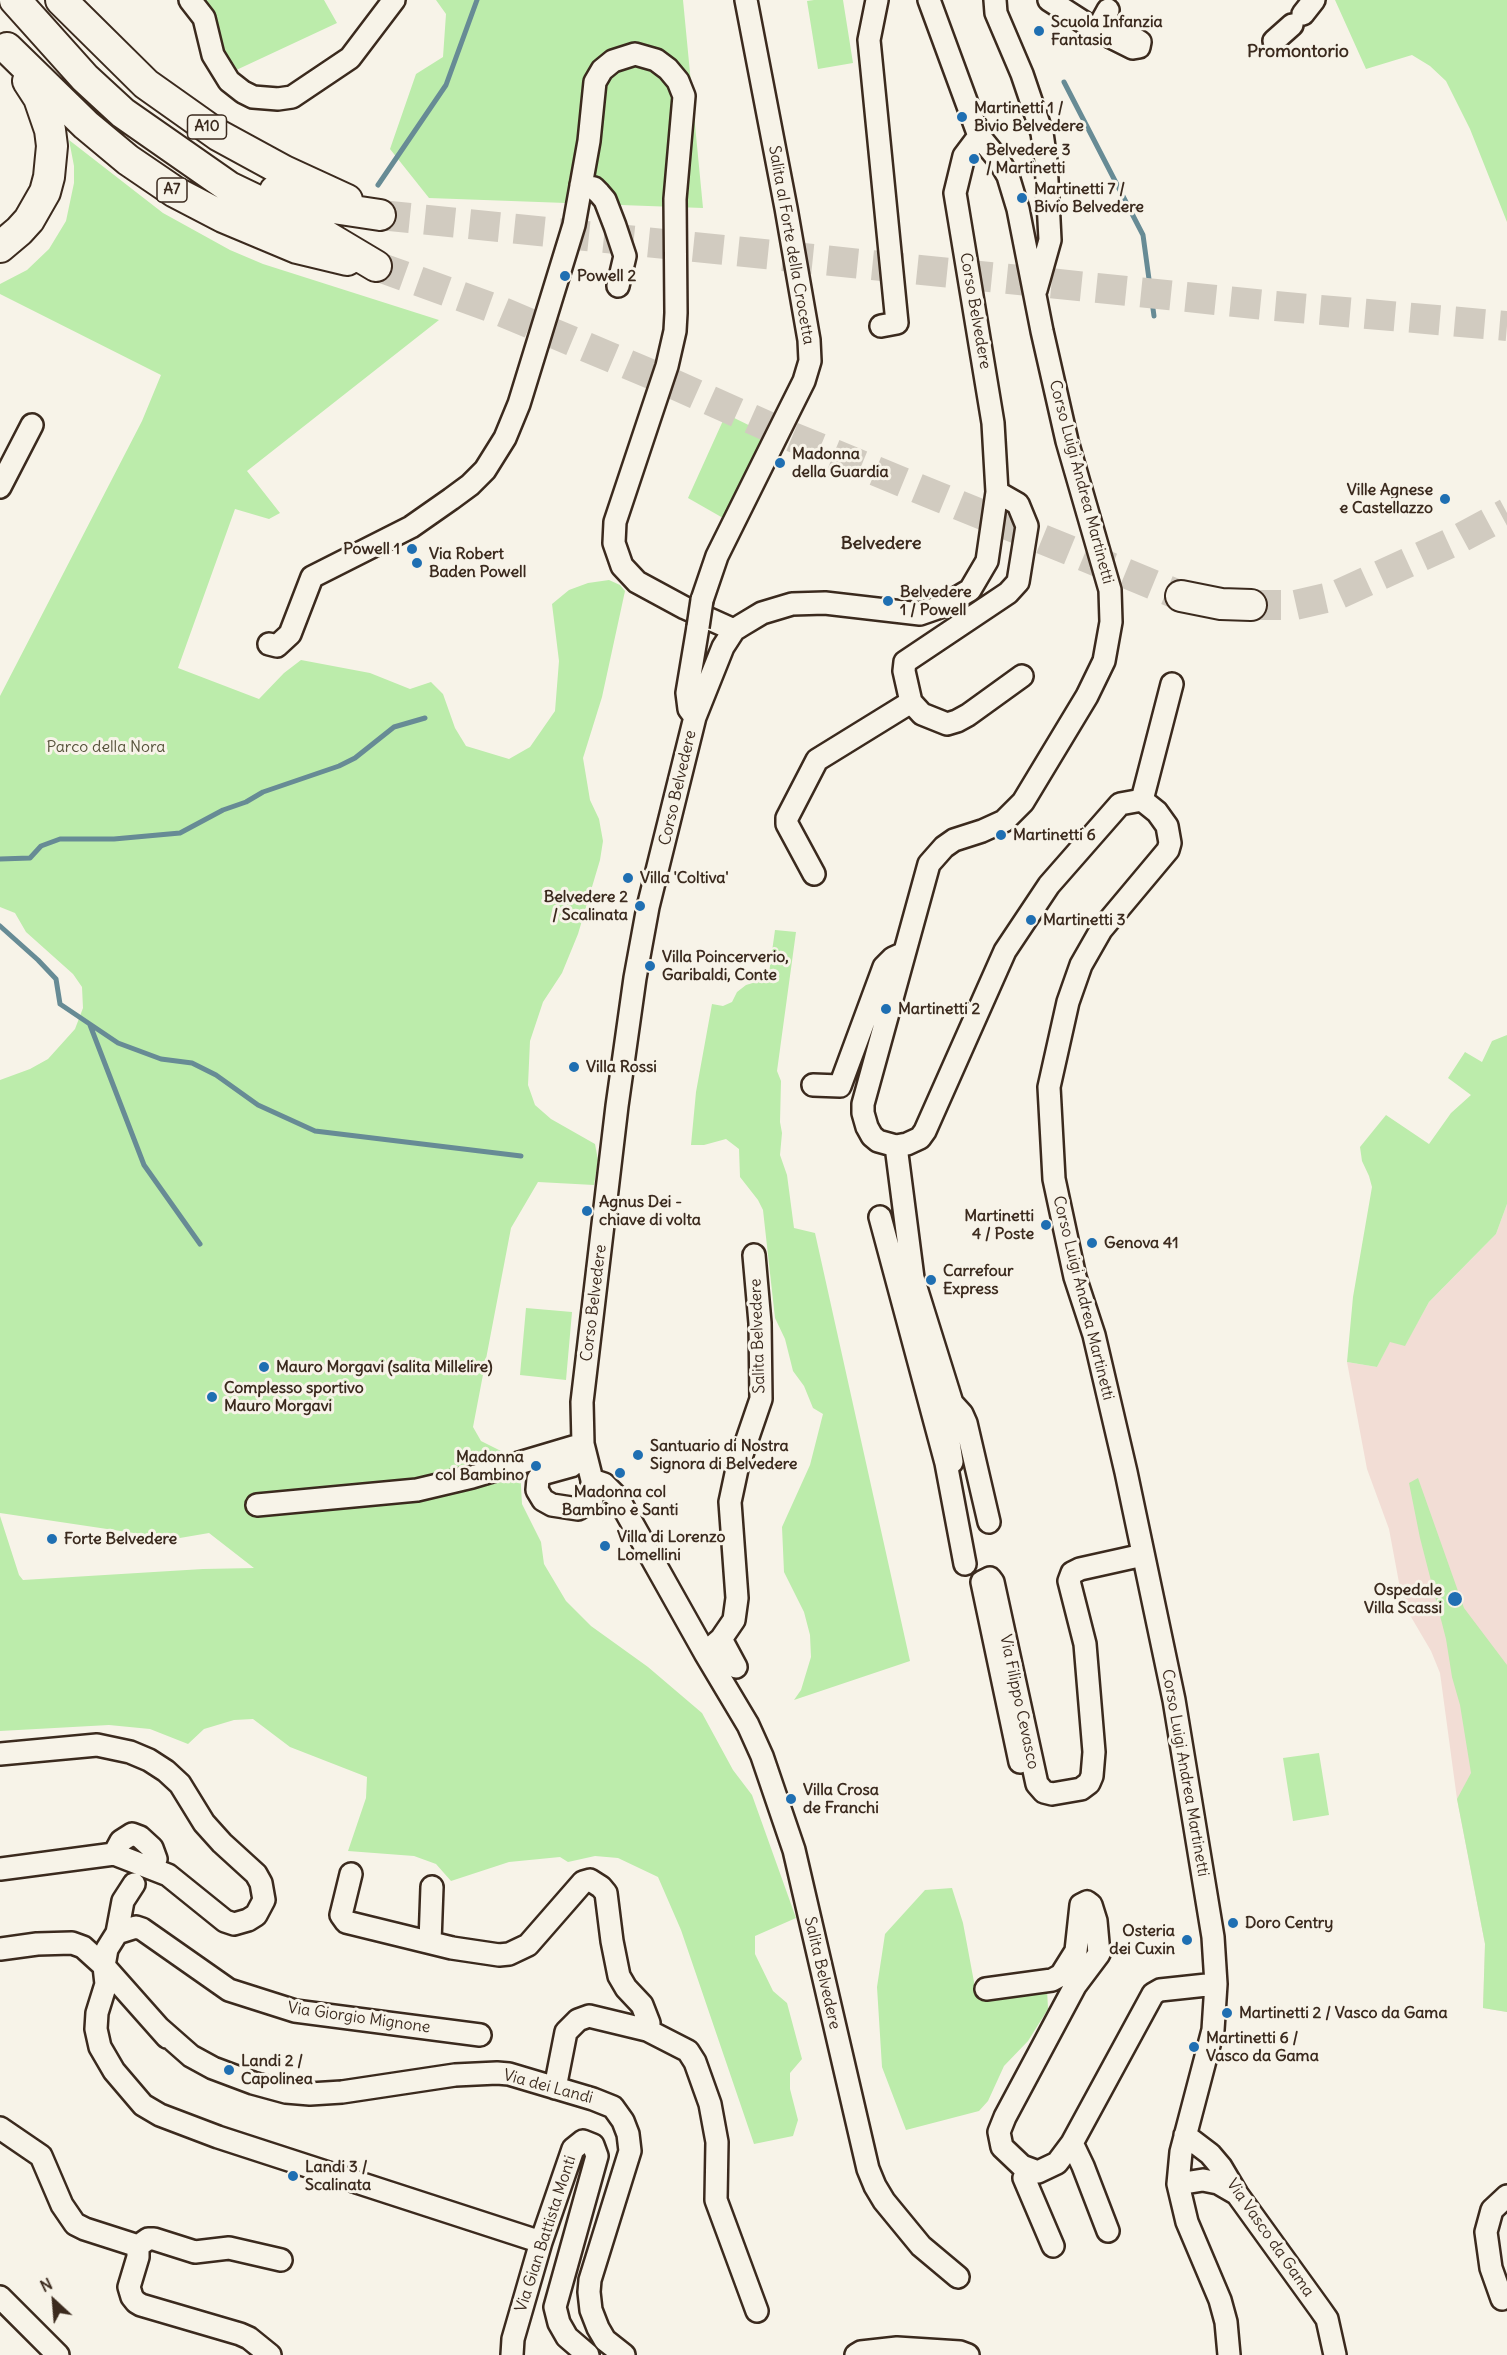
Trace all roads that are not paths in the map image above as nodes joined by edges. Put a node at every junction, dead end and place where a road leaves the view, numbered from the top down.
1 (15, 0) edge
2 (41, 0) edge
3 (61, 0) edge
4 (190, 0) edge
5 (394, 0) edge
6 (746, 0) edge
7 (877, 0) edge
8 (929, 0) edge
9 (1049, 0) edge
10 (993, 4) edge
11 (1108, 10) dead end
12 (1303, 13) edge
13 (1274, 40) dead end
14 (3, 43) edge
15 (979, 136) junction
16 (581, 185) junction
17 (0, 247) edge
18 (618, 286) dead end
19 (1035, 294) junction
20 (881, 326) dead end
21 (32, 425) dead end
22 (0, 487) edge
23 (997, 492) junction
24 (1181, 596) tunnel mouth
25 (1251, 605) tunnel mouth
26 (734, 630) junction
27 (268, 644) dead end
28 (1022, 676) dead end
29 (1172, 684) dead end
30 (910, 702) junction
31 (695, 717) junction
32 (1142, 800) junction
33 (814, 874) dead end
34 (904, 953) junction
35 (813, 1085) dead end
36 (896, 1146) junction
37 (880, 1217) dead end
38 (754, 1255) dead end
39 (948, 1389) junction
40 (583, 1444) junction
41 (946, 1462) junction
42 (598, 1482) junction
43 (257, 1505) dead end
44 (989, 1522) dead end
45 (1143, 1555) junction
46 (964, 1564) dead end
47 (713, 1646) junction
48 (736, 1667) dead end
49 (0, 1754) edge
50 (1020, 1762) dead end
51 (114, 1854) junction
52 (156, 1859) dead end
53 (0, 1869) edge
54 (351, 1874) dead end
55 (134, 1884) dead end
56 (432, 1887) dead end
57 (117, 1933) junction
58 (430, 1942) junction
59 (0, 1949) edge
60 (105, 1966) junction
61 (1216, 1984) junction
62 (986, 1989) dead end
63 (158, 2027) junction
64 (647, 2030) junction
65 (480, 2035) dead end
66 (220, 2079) dead end
67 (555, 2088) junction
68 (0, 2128) edge
69 (1185, 2135) junction
70 (1072, 2143) junction
71 (1024, 2178) dead end
72 (1178, 2184) junction
73 (1237, 2194) junction
74 (1507, 2196) edge
75 (1108, 2231) dead end
76 (541, 2242) junction
77 (1053, 2246) dead end
78 (138, 2251) junction
79 (281, 2260) dead end
80 (958, 2277) dead end
81 (1507, 2294) edge
82 (0, 2297) edge
83 (757, 2311) dead end
84 (58, 2355) edge
85 (270, 2355) edge
86 (512, 2355) edge
87 (588, 2355) edge
88 (624, 2355) edge
89 (856, 2355) edge
90 (968, 2355) edge
91 (1229, 2355) edge
92 (1335, 2355) edge

1 - 14 highway, A7
2 - 3 highway, A10
4 - 5 street
6 - 31 street, Salita al Forte della Crocetta, bridge
7 - 20 street
8 - 15 street, Corso Luigi Andrea Martinetti
9 - 11 street
10 - 19 street, Corso Luigi Andrea Martinetti
12 - 13 street
14 - 17 highway, A7
15 - 19 street, Corso Luigi Andrea Martinetti
15 - 23 street, Corso Belvedere
16 - 18 street
16 - 26 street
16 - 27 street
19 - 34 street, Corso Luigi Andrea Martinetti
21 - 22 street
23 - 26 street, Corso Belvedere
23 - 30 street
24 - 25 highway
26 - 31 street, Corso Belvedere
28 - 30 street
29 - 32 street
30 - 33 street
31 - 40 street, Corso Belvedere
32 - 36 street
32 - 45 street, Corso Luigi Andrea Martinetti
34 - 35 street
34 - 36 street, Corso Luigi Andrea Martinetti
36 - 39 street
37 - 41 street
38 - 47 street, Salita Belvedere
39 - 41 street
39 - 44 street
40 - 42 street, Corso Belvedere
40 - 42 street
40 - 43 street
41 - 46 street
42 - 47 street, Salita Belvedere
45 - 50 street, Via Filippo Cevasco
45 - 61 street, Corso Luigi Andrea Martinetti
47 - 48 street
47 - 80 street, Salita Belvedere
49 - 51 street
51 - 52 street
51 - 53 street
54 - 58 street
55 - 57 street
56 - 58 street
57 - 60 street
57 - 65 street, Via Giorgio Mignone
58 - 64 street
59 - 60 street, Via dei Landi
60 - 63 street, Via dei Landi
60 - 76 street
61 - 69 street, Corso Luigi Andrea Martinetti
61 - 70 street
62 - 70 street
63 - 66 street, Via dei Landi
63 - 67 street, Via dei Landi
64 - 67 street
64 - 83 street
67 - 88 street, Via dei Landi
68 - 78 street
69 - 72 street, Corso Luigi Andrea Martinetti
69 - 73 street, Via Vasco da Gama
70 - 75 street
71 - 77 street
72 - 73 street
72 - 91 street, Corso Luigi Andrea Martinetti
73 - 92 street, Via Vasco da Gama
74 - 81 street
76 - 86 street, Via Gian Battista Monti
76 - 87 street, Via Gian Battista Monti
78 - 79 street
78 - 85 street
82 - 84 street
89 - 90 street

